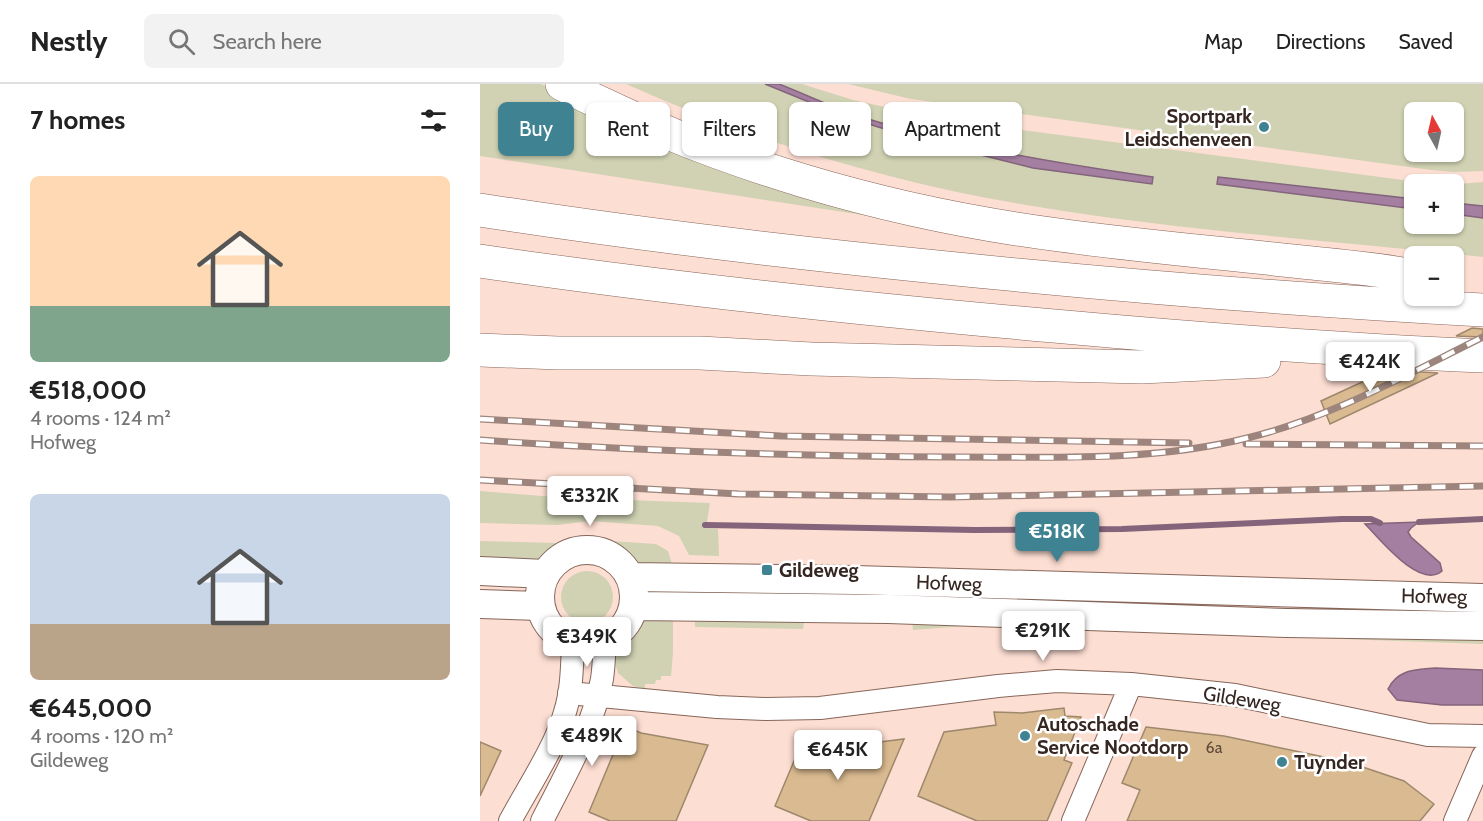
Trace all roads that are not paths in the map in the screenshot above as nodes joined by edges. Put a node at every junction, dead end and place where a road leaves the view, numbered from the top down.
1 (562, 84) edge
2 (480, 210) edge
3 (480, 261) edge
4 (1404, 275) edge
5 (1464, 287) edge
6 (1483, 291) edge
7 (1483, 310) edge
8 (480, 350) edge
9 (1420, 354) junction
10 (1483, 356) edge
11 (480, 571) edge
12 (545, 574) junction
13 (630, 577) junction
14 (1483, 597) edge
15 (480, 604) edge
16 (540, 606) junction
17 (633, 606) junction
18 (1483, 626) edge
19 (605, 641) junction
20 (573, 643) junction
21 (1131, 684) junction
22 (569, 693) junction
23 (598, 695) junction
24 (1483, 736) edge
25 (1483, 756) edge
26 (510, 821) edge
27 (542, 821) edge
28 (1073, 821) edge
29 (1455, 821) edge

1 - 4 highway
2 - 7 highway
3 - 9 highway
5 - 6 highway
8 - 9 highway
9 - 10 highway
11 - 12 main road
12 - 13 main road
12 - 16 main road
13 - 14 main road, Hofweg
13 - 17 main road
15 - 16 main road
16 - 20 main road
17 - 18 main road, Hofweg
17 - 19 main road
19 - 20 main road
19 - 23 street
20 - 22 street
21 - 23 street, Gildeweg
21 - 24 street, Gildeweg
21 - 28 street
22 - 23 street, Gildeweg
22 - 26 street
23 - 27 street
25 - 29 street

